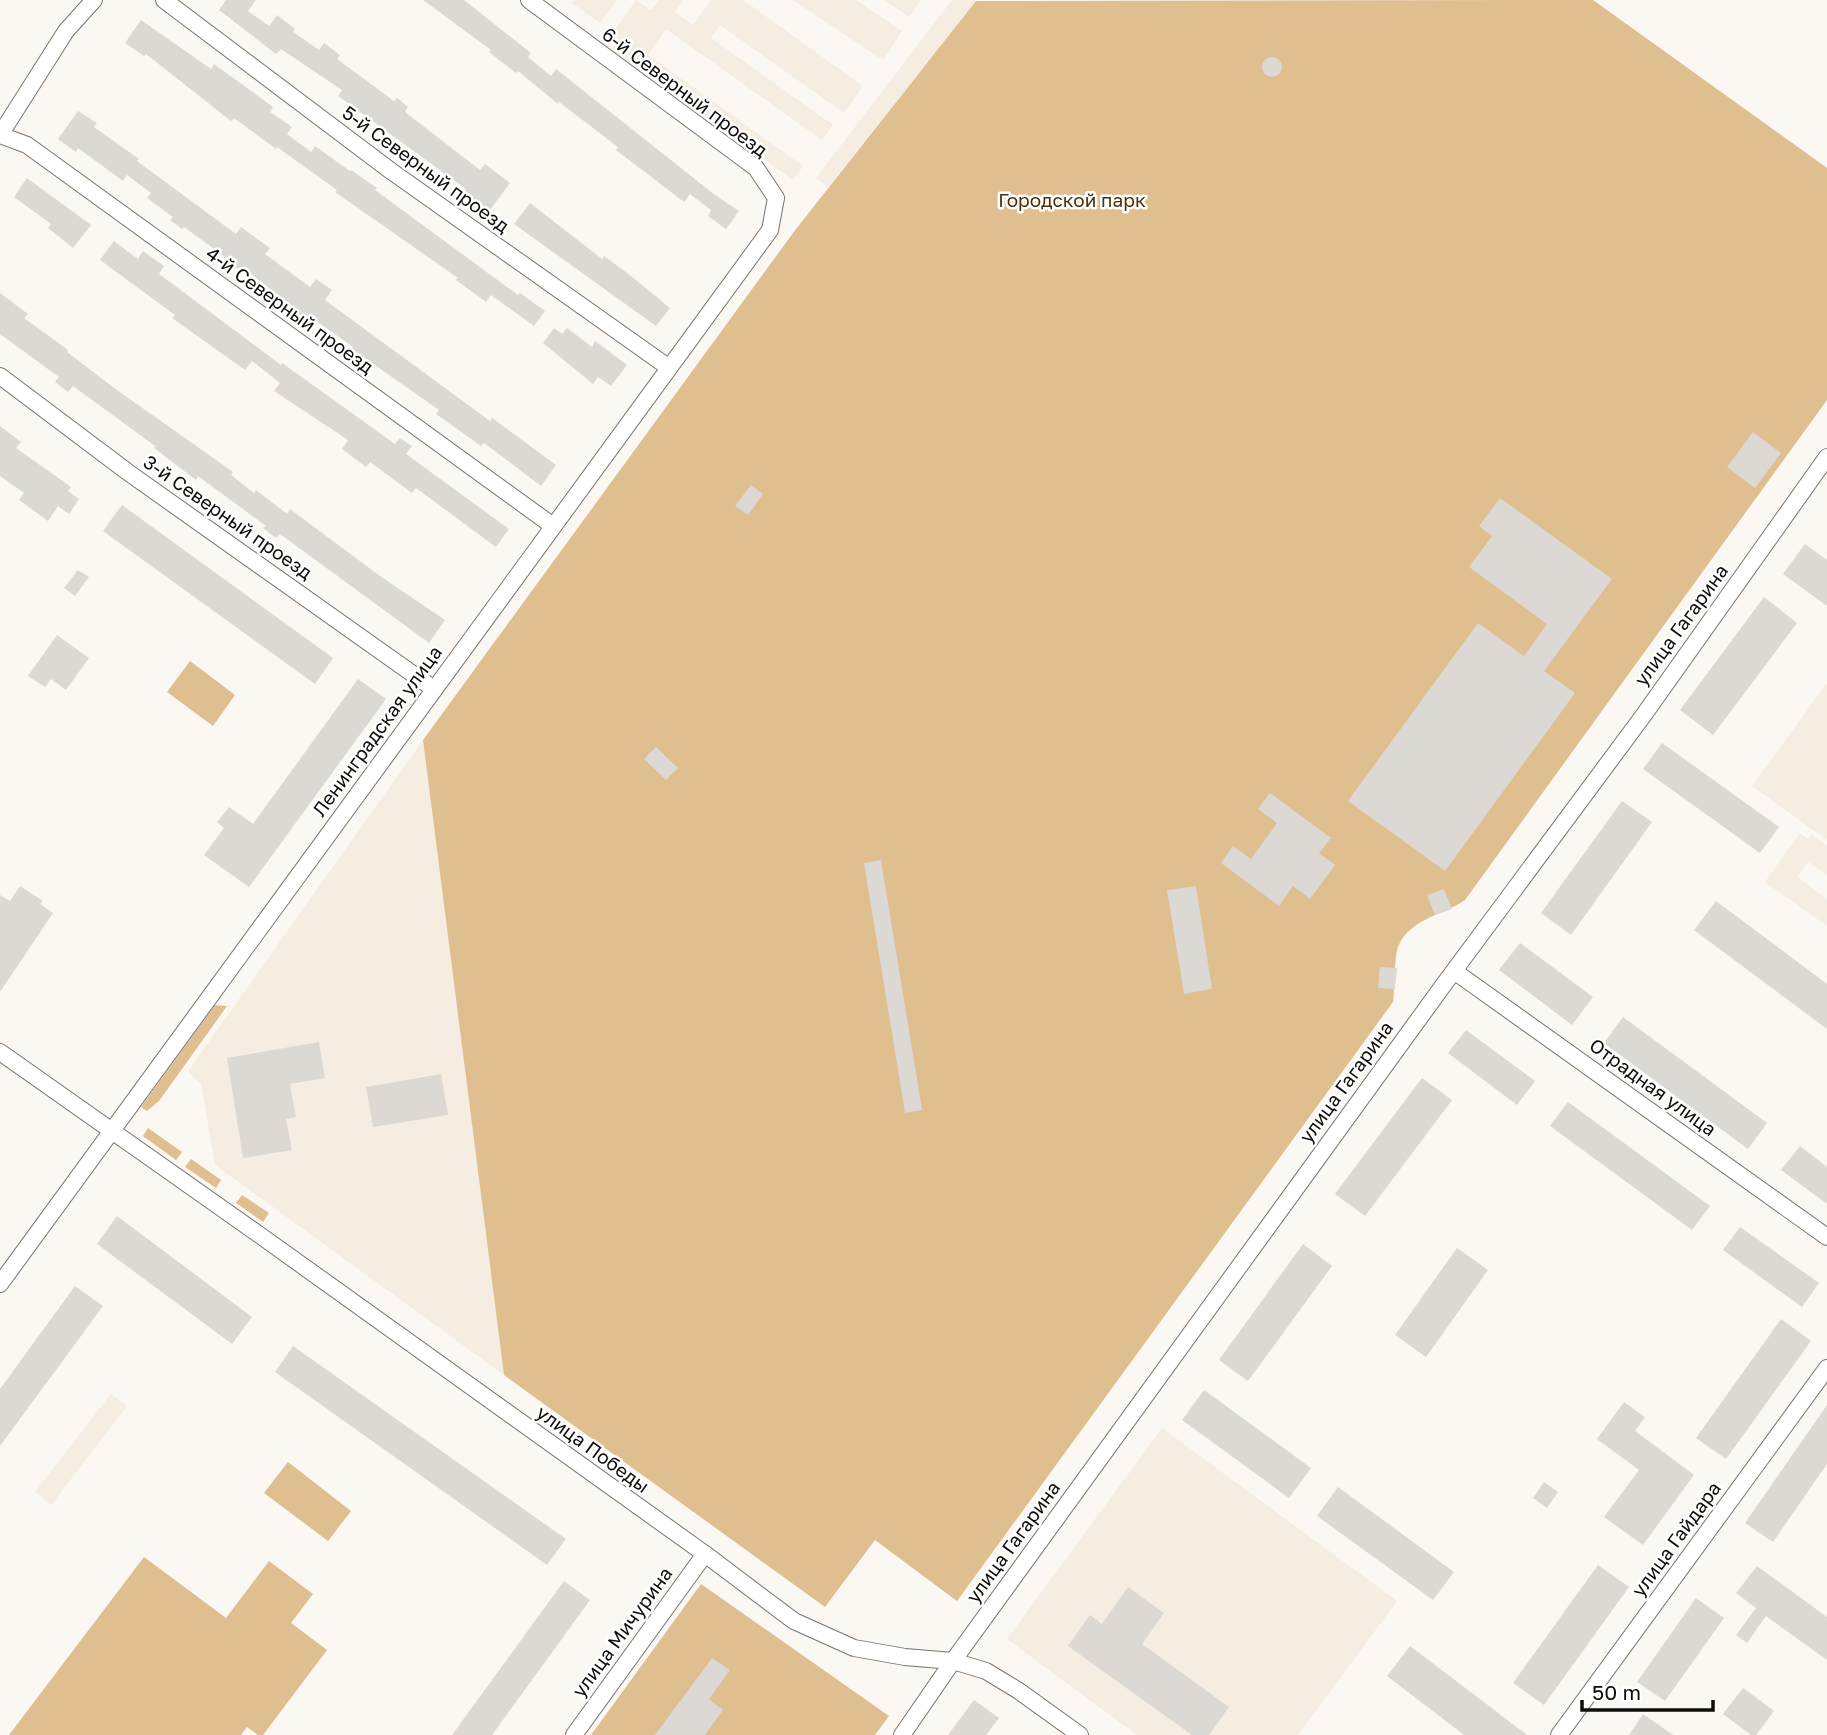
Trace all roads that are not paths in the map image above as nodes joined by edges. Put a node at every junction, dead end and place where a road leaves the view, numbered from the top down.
1 (93, 0) edge
2 (164, 0) edge
3 (528, 0) edge
4 (0, 135) edge
5 (776, 198) joint
6 (668, 367) junction
7 (0, 376) edge
8 (1827, 457) edge
9 (553, 526) junction
10 (434, 689) junction
11 (1454, 971) junction
12 (0, 1052) edge
13 (110, 1130) junction
14 (1827, 1237) edge
15 (0, 1284) edge
16 (1827, 1368) edge
17 (705, 1555) junction
18 (953, 1661) junction
19 (574, 1735) edge
20 (902, 1735) edge
21 (1080, 1735) edge
22 (1559, 1735) edge

1 - 4 street
2 - 6 street, 5-й Северный проезд
3 - 5 street, 6-й Северный проезд
4 - 9 street, 4-й Северный проезд
5 - 6 street, Ленинградская улица
6 - 9 street, Ленинградская улица
7 - 10 street, 3-й Северный проезд
8 - 11 street, улица Гагарина
9 - 10 street, Ленинградская улица
10 - 13 street, Ленинградская улица
11 - 14 street, Отрадная улица
11 - 18 street, улица Гагарина
12 - 13 street, улица Победы
13 - 15 street, Ленинградская улица
13 - 17 street, улица Победы
16 - 22 street, улица Гайдара
17 - 18 street, улица Победы
17 - 19 street, улица Мичурина
18 - 20 street, улица Гагарина
18 - 21 street, улица Победы

